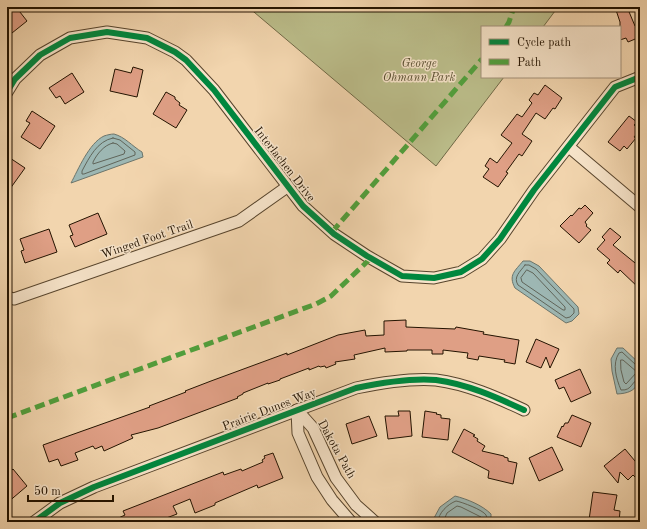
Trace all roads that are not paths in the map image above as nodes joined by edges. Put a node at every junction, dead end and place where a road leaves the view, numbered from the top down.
1 (640, 77) edge
2 (7, 92) edge
3 (569, 147) junction
4 (288, 187) junction
5 (640, 207) edge
6 (7, 296) edge
7 (297, 410) junction
8 (524, 410) dead end
9 (34, 522) edge
10 (351, 522) edge
11 (375, 522) edge

1 - 3 street, Interlachen Drive
2 - 4 street, Interlachen Drive
3 - 4 street, Interlachen Drive
3 - 5 street
4 - 6 street, Winged Foot Trail
7 - 8 street, Prairie Dunes Way
7 - 9 street, Prairie Dunes Way
7 - 10 street, Dakota Path
7 - 11 street, Dakota Path

